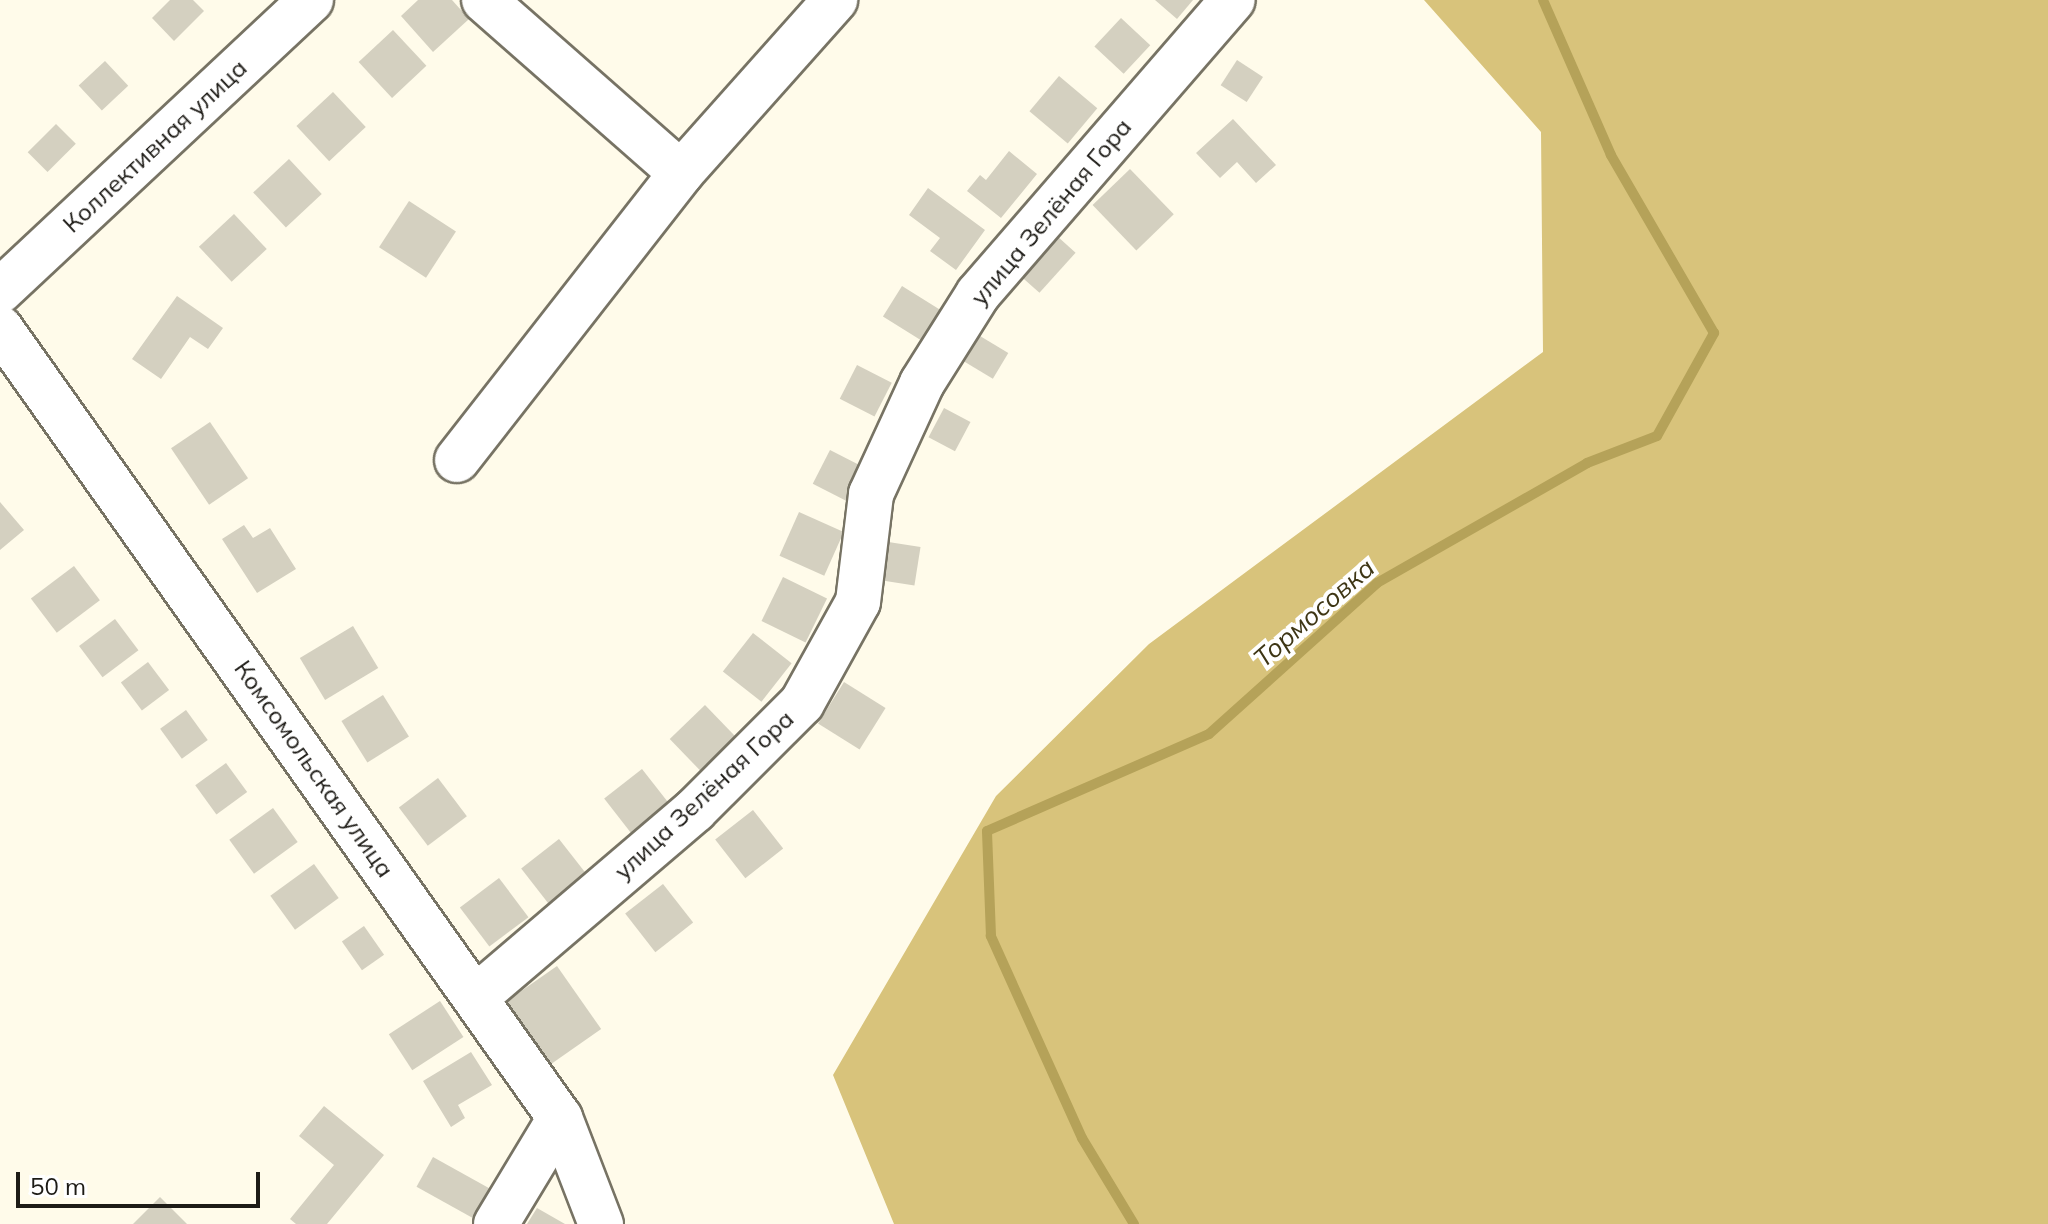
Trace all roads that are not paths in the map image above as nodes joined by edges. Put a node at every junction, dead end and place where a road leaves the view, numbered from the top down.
1 (311, 0) edge
2 (484, 0) edge
3 (835, 0) edge
4 (1233, 0) edge
5 (681, 173) junction
6 (0, 291) edge
7 (0, 328) edge
8 (457, 460) dead end
9 (476, 997) junction
10 (560, 1118) junction
11 (496, 1224) edge
12 (601, 1224) edge

1 - 6 street, Коллективная улица
2 - 5 street
3 - 5 street
4 - 9 street, улица Зелёная Гора
5 - 8 street
7 - 9 street, Комсомольская улица
9 - 10 street, Комсомольская улица
10 - 11 street
10 - 12 street, Комсомольская улица

